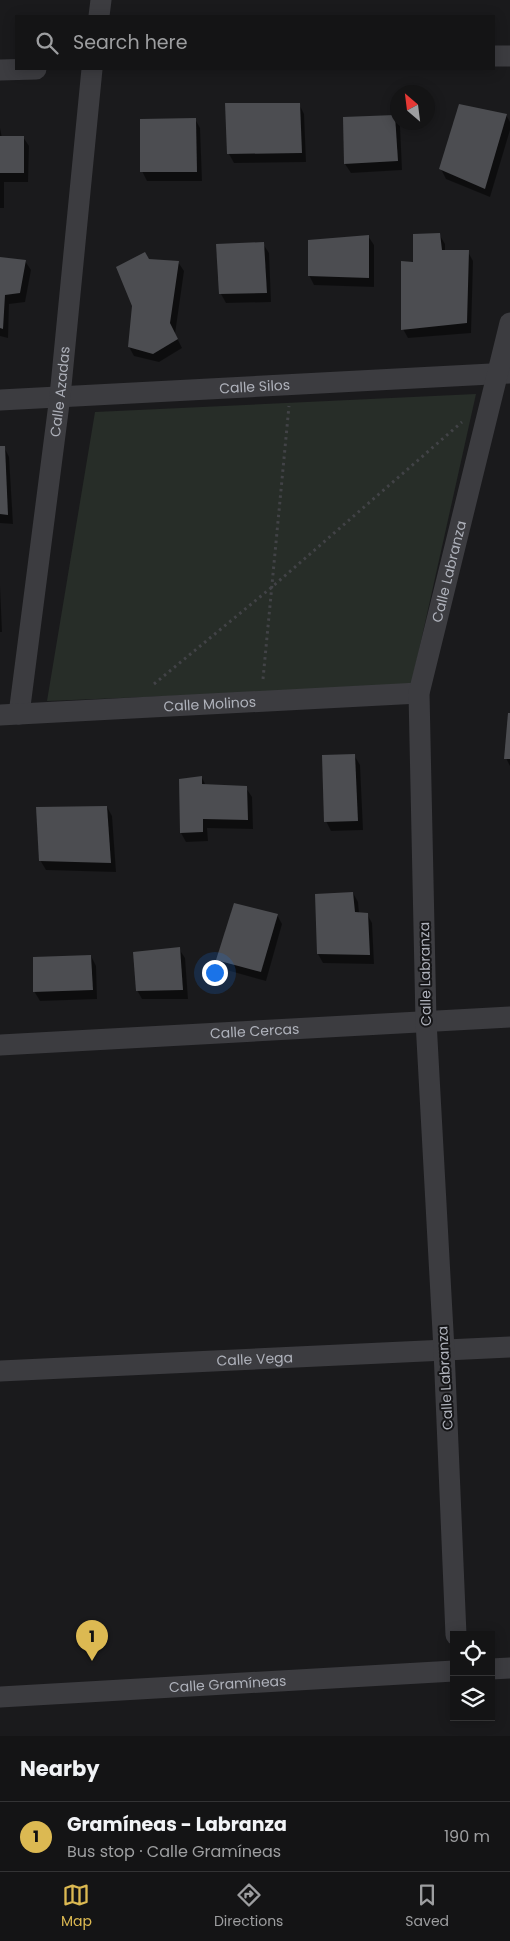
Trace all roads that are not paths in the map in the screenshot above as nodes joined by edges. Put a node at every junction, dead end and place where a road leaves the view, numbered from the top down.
1 (102, 0) edge
2 (99, 15) edge
3 (495, 56) edge
4 (510, 56) edge
5 (0, 70) edge
6 (15, 70) edge
7 (92, 70) edge
8 (510, 323) edge
9 (504, 373) edge
10 (60, 396) junction
11 (0, 400) edge
12 (419, 693) junction
13 (10, 715) edge
14 (510, 1016) edge
15 (426, 1021) junction
16 (0, 1045) edge
17 (510, 1347) edge
18 (444, 1350) junction
19 (0, 1371) edge
20 (456, 1631) edge
21 (510, 1668) edge
22 (495, 1669) edge
23 (450, 1671) edge
24 (0, 1697) edge

1 - 2 street
3 - 4 street
5 - 6 street
7 - 10 street, Calle Azadas
8 - 9 street, Calle Labranza
9 - 10 street, Calle Silos
9 - 12 street, Calle Labranza
10 - 11 street, Calle Silos
10 - 13 street, Calle Azadas
12 - 13 street, Calle Molinos
12 - 15 street, Calle Labranza
14 - 15 street, Calle Cercas
15 - 16 street, Calle Cercas
15 - 18 street, Calle Labranza
17 - 18 street, Calle Vega
18 - 19 street, Calle Vega
18 - 20 street, Calle Labranza
21 - 22 street
23 - 24 street, Calle Gramíneas

